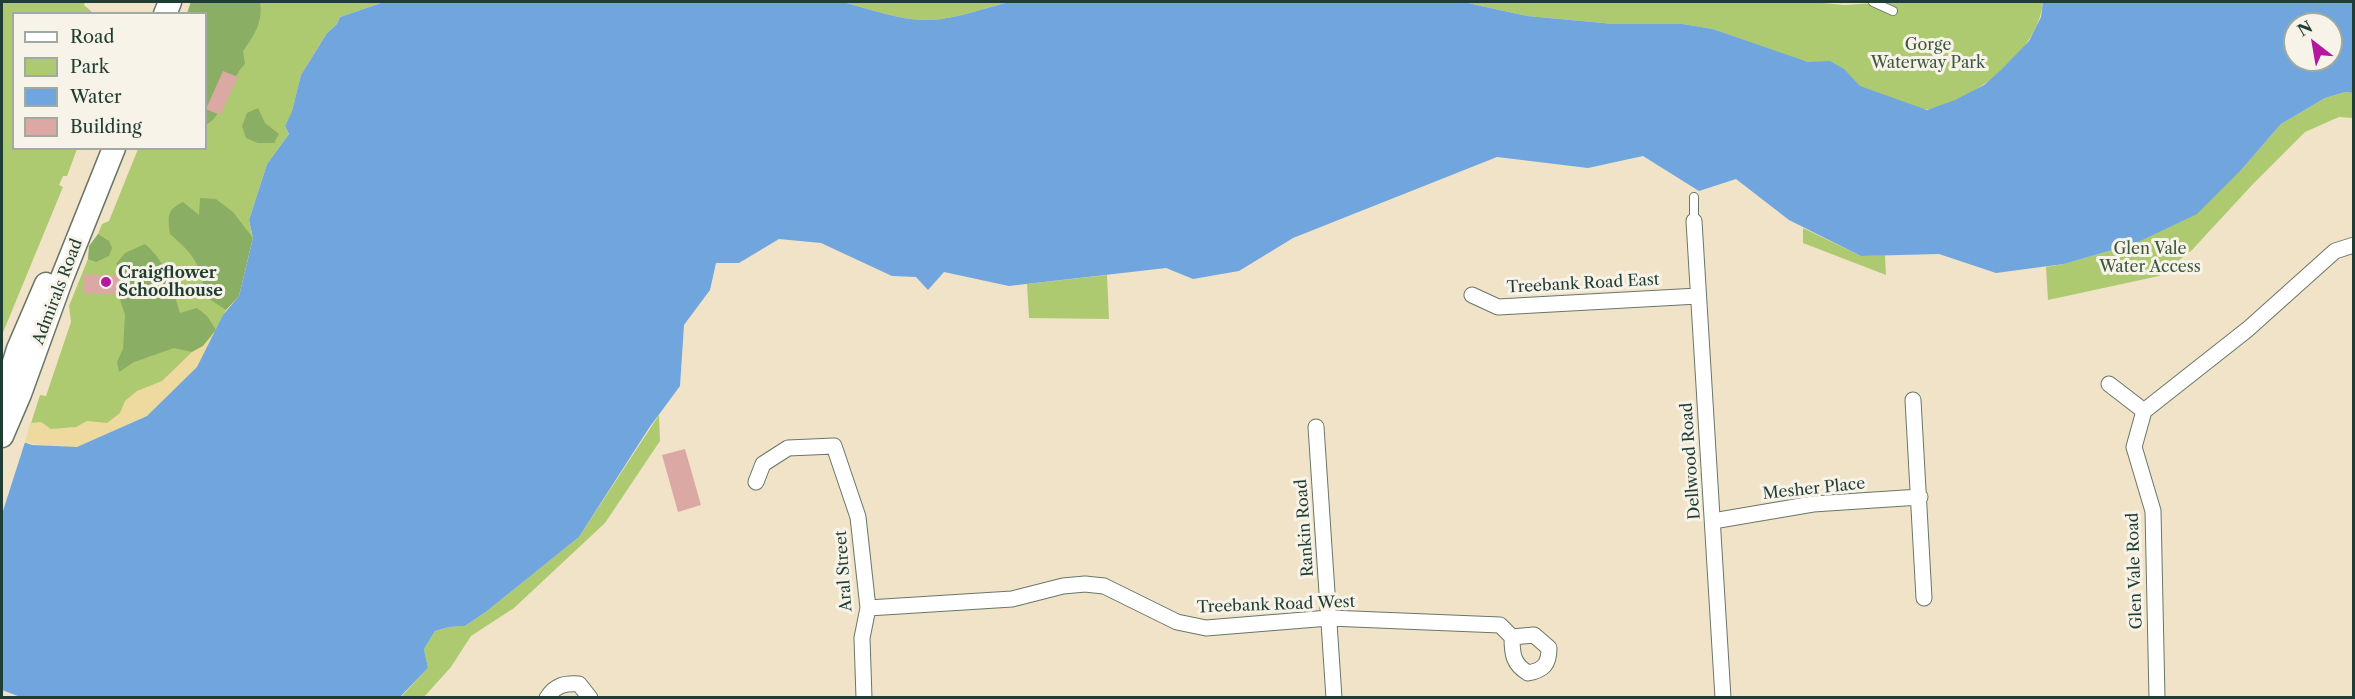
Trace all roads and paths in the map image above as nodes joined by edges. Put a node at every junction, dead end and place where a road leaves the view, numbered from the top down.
1 (1873, 2) edge
2 (1893, 11) dead end
3 (99, 150) edge
4 (113, 150) edge
5 (1694, 197) dead end
6 (1694, 221) joint
7 (2354, 245) edge
8 (1472, 295) dead end
9 (1698, 296) junction
10 (2109, 384) dead end
11 (8, 395) edge
12 (1913, 400) dead end
13 (2145, 411) junction
14 (1316, 428) dead end
15 (2, 436) edge
16 (756, 482) dead end
17 (1920, 497) junction
18 (1713, 521) junction
19 (1924, 598) dead end
20 (868, 608) junction
21 (1329, 618) junction
22 (1512, 637) dead end
23 (547, 698) edge
24 (590, 698) edge
25 (864, 698) edge
26 (1334, 698) edge
27 (1723, 698) edge
28 (2157, 698) edge

1 - 2 lane
3 - 11 main road, Admirals Road
4 - 11 main road, Admirals Road
5 - 6 lane
6 - 9 street, Dellwood Road
7 - 13 street
8 - 9 street, Treebank Road East
9 - 18 street, Dellwood Road
10 - 13 street
11 - 15 main road, Admirals Road
12 - 17 street
13 - 28 street, Glen Vale Road
14 - 21 street, Rankin Road
16 - 20 street, Aral Street
17 - 18 street, Mesher Place
17 - 19 street
18 - 27 street, Dellwood Road
20 - 21 street, Treebank Road West
20 - 25 street, Aral Street
21 - 22 street, Treebank Road West
21 - 26 street, Rankin Road
23 - 24 street

